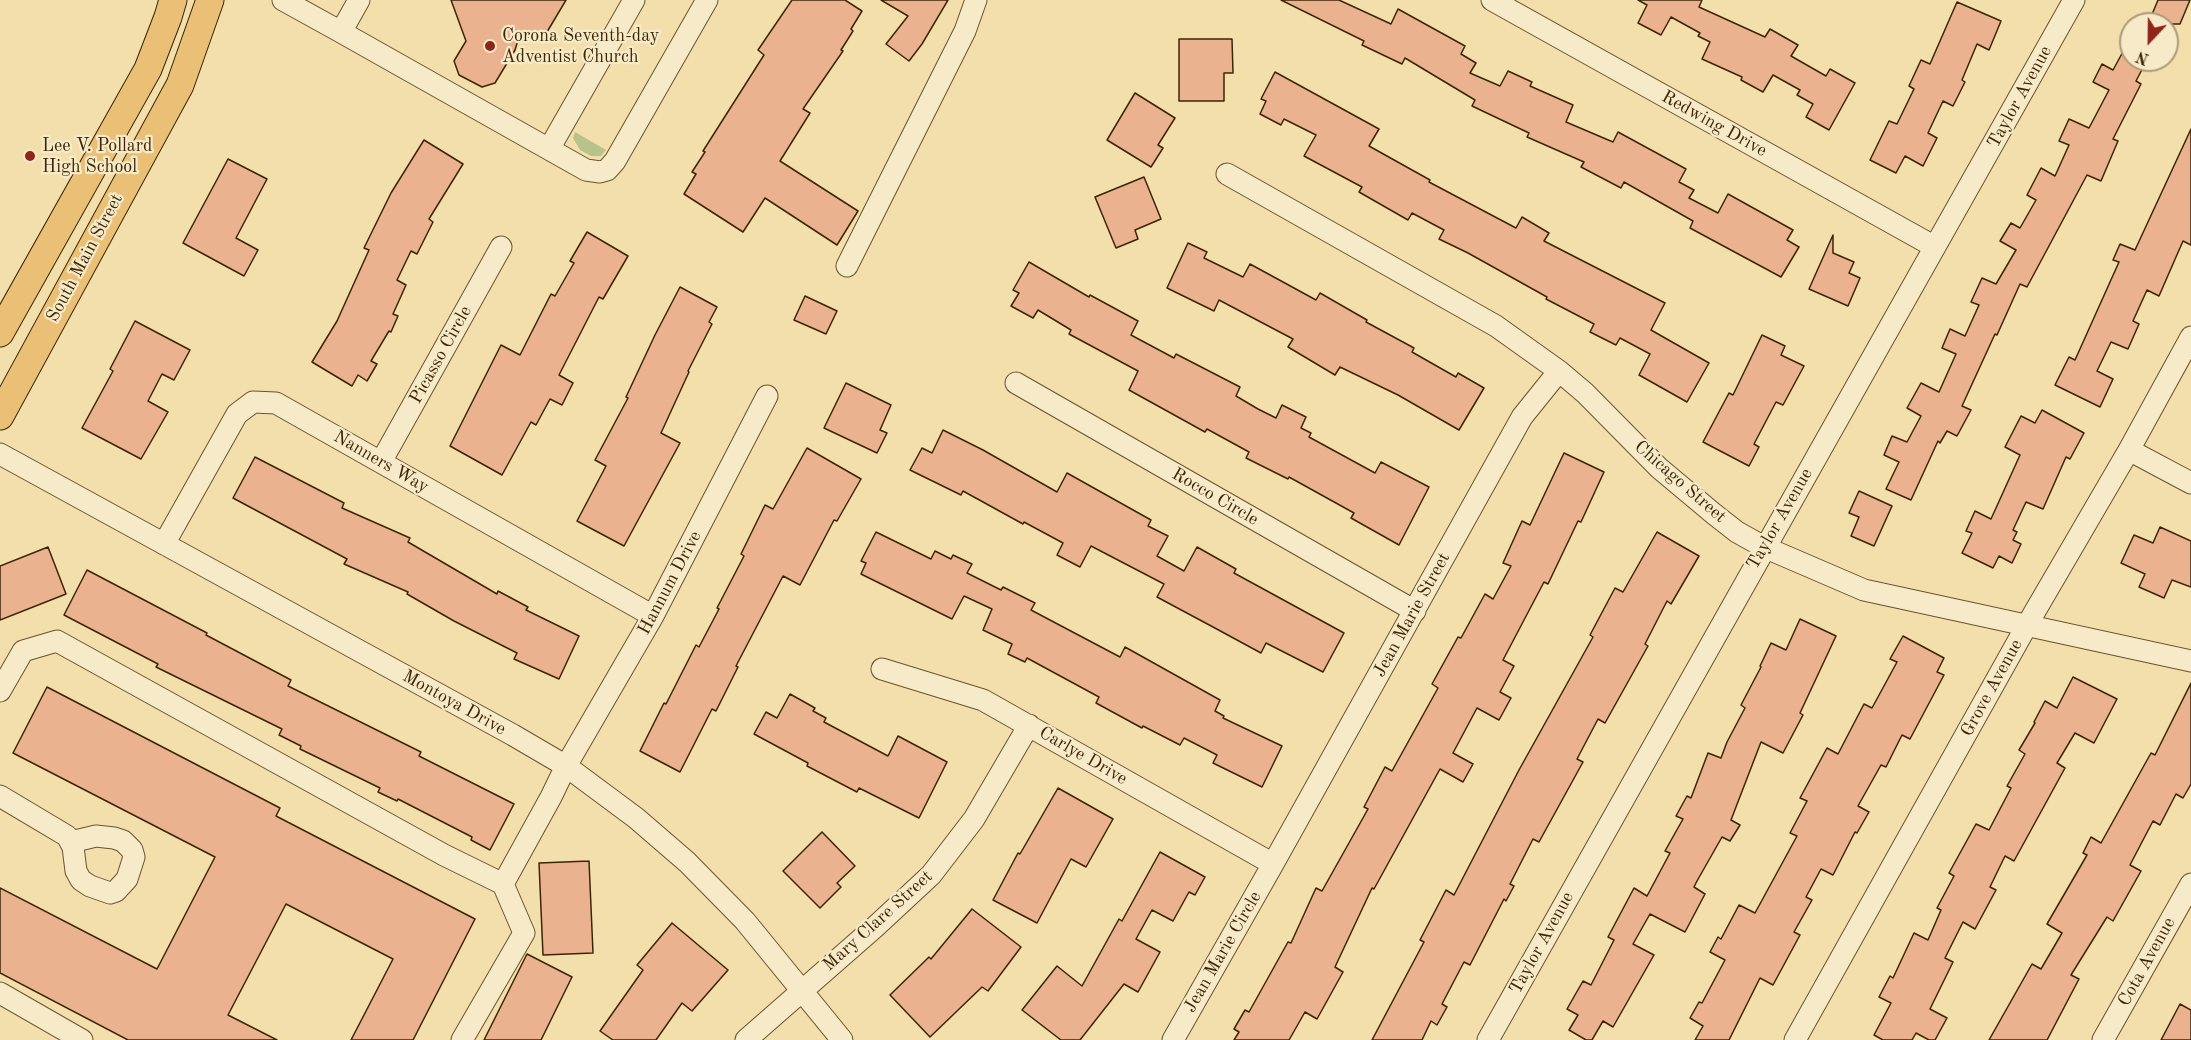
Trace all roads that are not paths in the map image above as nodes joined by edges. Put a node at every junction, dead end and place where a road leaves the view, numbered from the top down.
1 (173, 0) edge
2 (210, 0) edge
3 (283, 0) edge
4 (359, 0) edge
5 (634, 0) edge
6 (707, 0) edge
7 (976, 0) edge
8 (1492, 0) edge
9 (2074, 0) edge
10 (341, 32) junction
11 (549, 149) junction
12 (1227, 174) dead end
13 (501, 247) dead end
14 (1935, 247) junction
15 (847, 266) dead end
16 (0, 333) edge
17 (2191, 337) edge
18 (1558, 371) junction
19 (1016, 383) dead end
20 (767, 396) dead end
21 (0, 416) edge
22 (2129, 450) junction
23 (0, 454) edge
24 (381, 462) junction
25 (2191, 483) edge
26 (164, 544) junction
27 (1764, 547) junction
28 (1415, 611) junction
29 (653, 616) junction
30 (2027, 626) junction
31 (2191, 661) edge
32 (882, 669) dead end
33 (0, 691) edge
34 (1029, 725) junction
35 (566, 766) junction
36 (0, 796) edge
37 (71, 842) dead end
38 (1273, 864) junction
39 (503, 884) junction
40 (2191, 884) edge
41 (801, 990) junction
42 (0, 993) edge
43 (82, 1040) edge
44 (462, 1040) edge
45 (746, 1040) edge
46 (842, 1040) edge
47 (1173, 1040) edge
48 (1488, 1040) edge
49 (1795, 1040) edge
50 (2103, 1040) edge

1 - 16 main road, South Main Street
2 - 21 main road, South Main Street
3 - 10 street
4 - 10 street
5 - 11 street
6 - 11 street
7 - 15 street
8 - 14 street, Redwing Drive
9 - 14 street, Taylor Avenue
10 - 11 street
12 - 18 street, Chicago Street
13 - 24 street, Picasso Circle
14 - 27 street, Taylor Avenue
17 - 22 street, Grove Avenue
18 - 27 street, Chicago Street
18 - 28 street, Jean Marie Street
19 - 28 street, Rocco Circle
20 - 29 street, Hannum Drive
22 - 25 street
22 - 30 street, Grove Avenue
23 - 26 street, Montoya Drive
24 - 26 street, Nanners Way
24 - 29 street, Nanners Way
26 - 35 street, Montoya Drive
27 - 30 street, Chicago Street
27 - 48 street, Taylor Avenue
28 - 38 street, Jean Marie Street
29 - 35 street, Hannum Drive
30 - 31 street, Chicago Street
30 - 49 street, Grove Avenue
32 - 34 street, Carlye Drive
33 - 39 street
34 - 38 street, Carlye Drive
34 - 41 street, Mary Clare Street
35 - 39 street, Hannum Drive
35 - 41 street, Montoya Drive
36 - 37 street
38 - 47 street, Jean Marie Circle
39 - 44 street
40 - 50 street, Cota Avenue
41 - 45 street, Mary Clare Street
41 - 46 street, Montoya Drive
42 - 43 street

